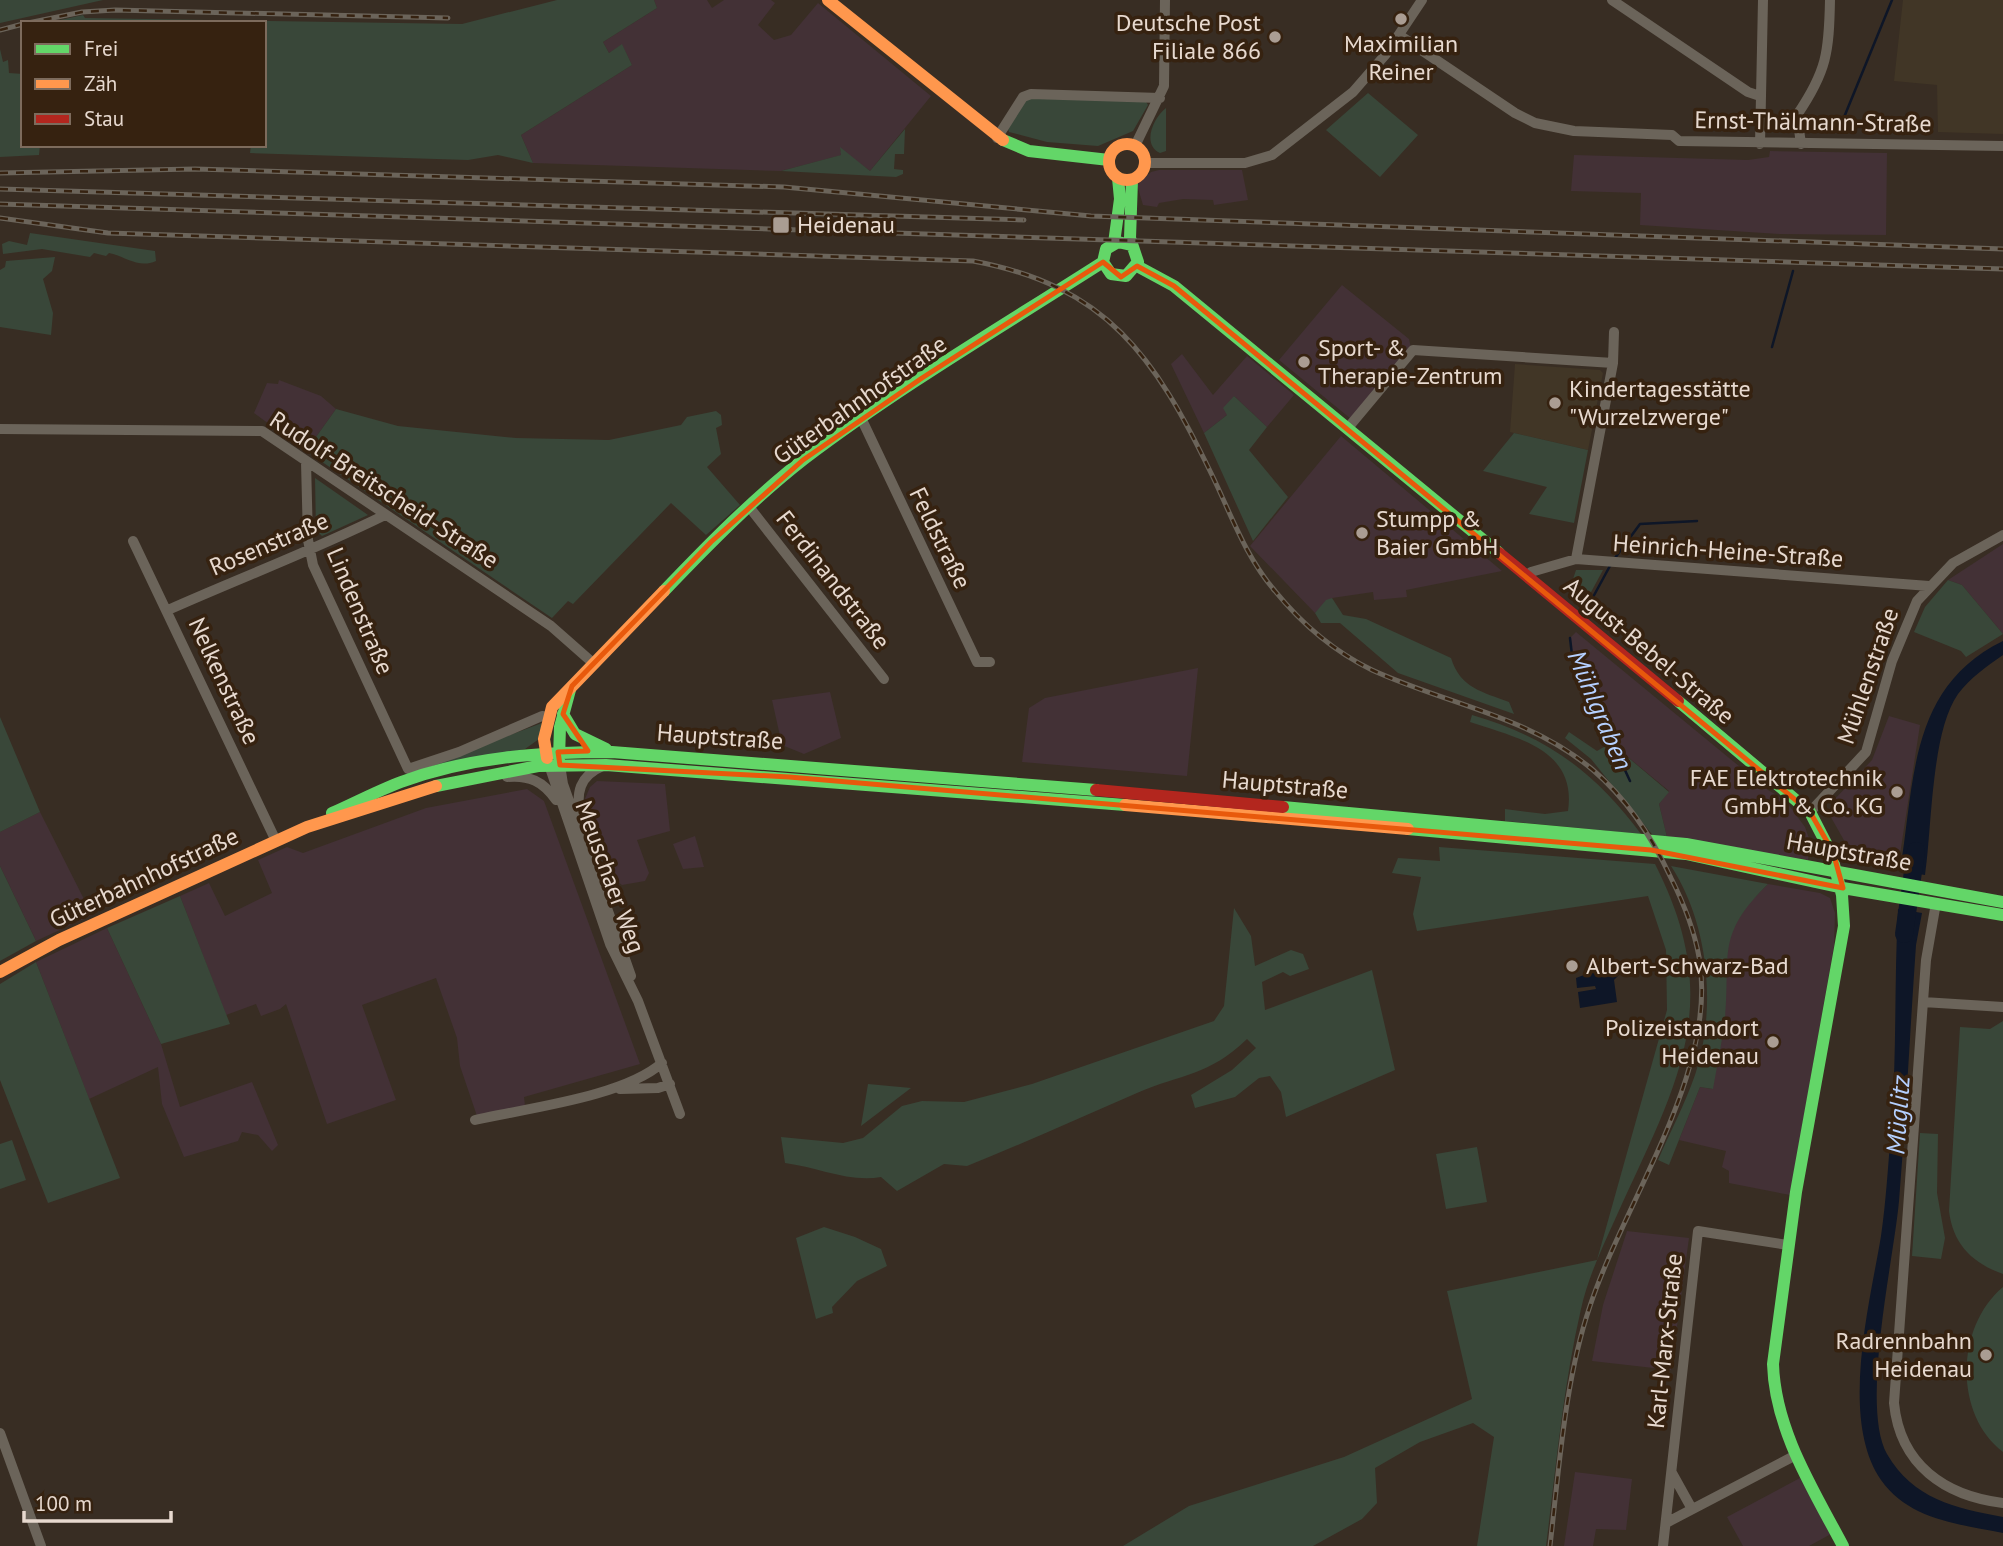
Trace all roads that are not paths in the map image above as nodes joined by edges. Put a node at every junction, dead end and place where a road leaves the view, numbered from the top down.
1 (830, 0) edge
2 (1165, 0) edge
3 (1422, 0) edge
4 (1612, 0) edge
5 (1763, 0) edge
6 (1830, 0) edge
7 (1399, 35) junction
8 (1760, 96) junction
9 (1160, 98) junction
10 (997, 138) junction
11 (1760, 144) junction
12 (1801, 144) junction
13 (1135, 146) junction
14 (2003, 146) edge
15 (1109, 160) junction
16 (1145, 163) junction
17 (1118, 178) junction
18 (1132, 180) junction
19 (1114, 243) junction
20 (1131, 245) junction
21 (1103, 262) junction
22 (1137, 266) junction
23 (1614, 332) dead end
24 (1613, 363) junction
25 (862, 420) junction
26 (0, 429) edge
27 (1347, 429) junction
28 (306, 461) junction
29 (750, 508) junction
30 (386, 515) junction
31 (2003, 536) edge
32 (132, 541) dead end
33 (310, 551) junction
34 (1576, 559) junction
35 (1527, 576) junction
36 (1929, 586) junction
37 (168, 610) junction
38 (990, 662) dead end
39 (593, 663) junction
40 (884, 679) dead end
41 (572, 686) junction
42 (563, 714) junction
43 (548, 717) junction
44 (612, 751) junction
45 (553, 758) junction
46 (606, 765) junction
47 (468, 779) junction
48 (562, 809) junction
49 (1810, 812) junction
50 (307, 827) junction
51 (584, 837) junction
52 (276, 841) junction
53 (1839, 873) junction
54 (1843, 888) junction
55 (2003, 902) edge
56 (1931, 903) junction
57 (2003, 915) edge
58 (0, 972) edge
59 (638, 1000) junction
60 (1923, 1002) junction
61 (2003, 1007) edge
62 (662, 1063) junction
63 (670, 1084) junction
64 (613, 1089) junction
65 (680, 1114) dead end
66 (475, 1120) dead end
67 (1788, 1245) junction
68 (0, 1433) edge
69 (1796, 1455) junction
70 (1672, 1471) junction
71 (2003, 1503) edge
72 (1692, 1509) junction
73 (1666, 1523) junction
74 (41, 1546) edge
75 (1663, 1546) edge
76 (1843, 1546) edge

1 - 10 main road
2 - 9 street
3 - 7 street
4 - 8 street
5 - 8 street
6 - 12 street
7 - 11 street, Ernst-Thälmann-Straße
7 - 16 street
8 - 11 street
9 - 10 street
9 - 13 street
10 - 15 main road
11 - 12 street, Ernst-Thälmann-Straße
12 - 14 street, Ernst-Thälmann-Straße
13 - 15 main road
13 - 16 main road
15 - 17 main road
16 - 18 main road
17 - 18 main road
17 - 19 main road
18 - 20 main road
19 - 20 main road
19 - 21 main road
20 - 22 main road
21 - 22 main road
21 - 25 main road, Güterbahnhofstraße
22 - 27 main road, August-Bebel-Straße
23 - 24 street
24 - 27 street
24 - 34 street
25 - 29 main road, Güterbahnhofstraße
25 - 38 street, Feldstraße
26 - 28 street, Rudolf-Breitscheid-Straße
27 - 35 main road, August-Bebel-Straße
28 - 30 street, Rudolf-Breitscheid-Straße
28 - 33 street, Lindenstraße
29 - 39 main road, Güterbahnhofstraße
29 - 40 street, Ferdinandstraße
30 - 33 street, Rosenstraße
30 - 39 street, Rudolf-Breitscheid-Straße
31 - 36 street, Mühlenstraße
32 - 37 street, Nelkenstraße
33 - 37 street, Rosenstraße
33 - 43 street, Lindenstraße
34 - 35 street, Heinrich-Heine-Straße
34 - 36 street, Heinrich-Heine-Straße
35 - 49 main road, August-Bebel-Straße
36 - 49 street, Mühlenstraße
37 - 52 street, Nelkenstraße
39 - 41 main road, Güterbahnhofstraße
41 - 42 main road, Güterbahnhofstraße
41 - 43 main road, Güterbahnhofstraße
42 - 44 main road
42 - 45 main road, Güterbahnhofstraße
43 - 45 main road
44 - 45 main road, Hauptstraße
44 - 53 main road, Hauptstraße
45 - 46 main road, Hauptstraße
45 - 47 main road, Güterbahnhofstraße
45 - 48 street, Meuschaer Weg
45 - 50 main road, Güterbahnhofstraße
45 - 51 street, Meuschaer Weg
46 - 51 street
46 - 54 main road, Hauptstraße
47 - 48 street
47 - 50 main road, Güterbahnhofstraße
48 - 59 street, Meuschaer Weg
49 - 53 main road, August-Bebel-Straße
50 - 52 main road, Güterbahnhofstraße
51 - 59 street, Meuschaer Weg
52 - 58 main road, Güterbahnhofstraße
53 - 54 main road, August-Bebel-Straße
53 - 55 main road, Hauptstraße
54 - 56 main road, Hauptstraße
54 - 67 main road, August-Bebel-Straße
56 - 57 main road, Hauptstraße
56 - 60 street
59 - 62 street, Meuschaer Weg
60 - 61 street
60 - 71 street
62 - 63 street, Meuschaer Weg
62 - 64 street
63 - 64 street
63 - 65 street, Meuschaer Weg
64 - 66 street
67 - 69 main road, August-Bebel-Straße
67 - 70 street, Karl-Marx-Straße
68 - 74 street
69 - 72 street
69 - 76 main road, August-Bebel-Straße
70 - 72 street
70 - 73 street, Karl-Marx-Straße
72 - 73 street
73 - 75 street, Karl-Marx-Straße

